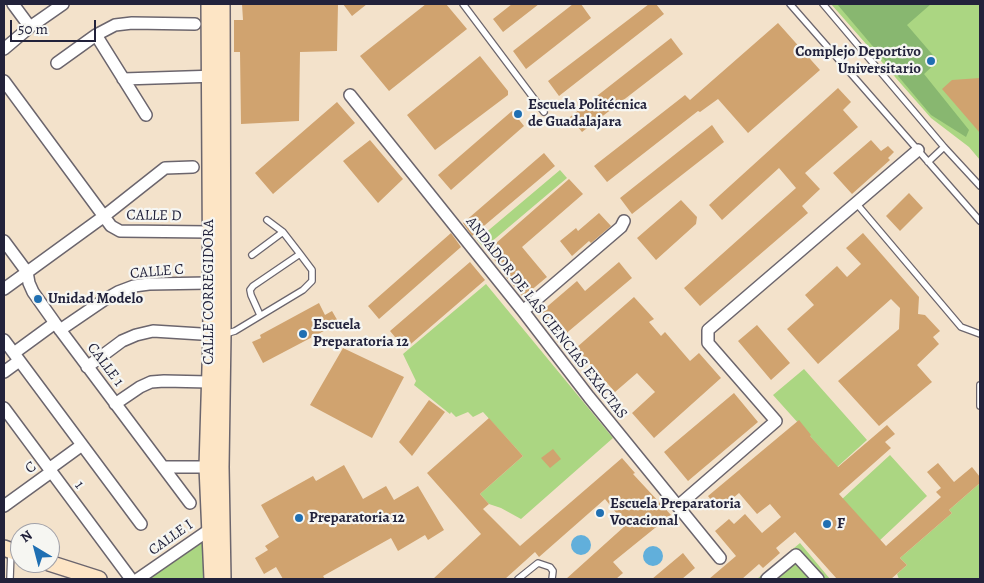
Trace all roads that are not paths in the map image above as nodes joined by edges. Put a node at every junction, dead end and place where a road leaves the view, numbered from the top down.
1 (13, 4) edge
2 (63, 4) edge
3 (209, 4) edge
4 (222, 4) edge
5 (463, 4) edge
6 (790, 4) edge
7 (823, 4) edge
8 (195, 24) dead end
9 (30, 27) junction
10 (96, 35) junction
11 (4, 50) edge
12 (57, 63) dead end
13 (216, 76) junction
14 (123, 79) junction
15 (4, 81) edge
16 (350, 95) dead end
17 (544, 112) dead end
18 (146, 115) dead end
19 (216, 145) junction
20 (944, 146) junction
21 (918, 150) junction
22 (928, 162) junction
23 (193, 167) dead end
24 (980, 186) edge
25 (856, 203) junction
26 (103, 217) junction
27 (267, 220) dead end
28 (624, 221) dead end
29 (980, 222) edge
30 (209, 232) junction
31 (283, 232) junction
32 (4, 241) edge
33 (300, 254) junction
34 (252, 255) dead end
35 (27, 272) junction
36 (209, 284) junction
37 (4, 289) edge
38 (523, 311) junction
39 (260, 316) junction
40 (58, 327) junction
41 (980, 334) edge
42 (217, 335) junction
43 (4, 340) edge
44 (16, 357) junction
45 (87, 367) junction
46 (4, 372) edge
47 (209, 382) junction
48 (980, 385) edge
49 (115, 404) junction
50 (980, 406) edge
51 (4, 408) edge
52 (82, 445) junction
53 (164, 467) junction
54 (214, 467) junction
55 (50, 470) junction
56 (190, 503) dead end
57 (4, 506) edge
58 (678, 506) junction
59 (141, 524) dead end
60 (216, 529) junction
61 (720, 558) dead end
62 (217, 562) junction
63 (60, 570) edge
64 (99, 579) edge
65 (131, 579) edge
66 (138, 579) edge
67 (212, 579) edge
68 (223, 579) edge
69 (518, 579) edge
70 (552, 579) edge
71 (767, 579) edge
72 (818, 579) edge

1 - 9 street
2 - 9 street
3 - 13 street, CALLE CORREGIDORA
4 - 13 street, CALLE CORREGIDORA
5 - 17 lane
6 - 21 lane
7 - 20 lane
8 - 10 street
9 - 11 street
10 - 12 street
10 - 14 street
13 - 14 street
13 - 19 street, CALLE CORREGIDORA
14 - 18 street
15 - 26 street
16 - 38 street, ANDADOR DE LAS CIENCIAS EXACTAS
19 - 30 street, CALLE CORREGIDORA
19 - 42 street, CALLE CORREGIDORA
20 - 22 lane
20 - 24 lane
21 - 22 lane
21 - 25 street
22 - 29 lane
23 - 26 street
25 - 41 lane
25 - 58 street
26 - 30 street, CALLE D
26 - 35 street
27 - 31 lane
28 - 38 street
30 - 36 street, CALLE CORREGIDORA
31 - 33 lane
31 - 34 lane
32 - 35 street, CALLE 1
33 - 39 lane
33 - 39 lane
35 - 37 street
35 - 40 street, CALLE 1
36 - 40 street, CALLE C
36 - 42 street, CALLE CORREGIDORA
38 - 58 street, ANDADOR DE LAS CIENCIAS EXACTAS
39 - 42 lane
40 - 44 street, CALLE C
40 - 45 street, CALLE 1
42 - 45 street
42 - 47 street, CALLE CORREGIDORA
42 - 54 street, CALLE CORREGIDORA
43 - 44 street
44 - 46 street, CALLE C
44 - 52 street
45 - 49 street, CALLE 1
47 - 49 street
47 - 54 street, CALLE CORREGIDORA
48 - 50 lane
49 - 53 street, CALLE 1
51 - 55 street, 1
52 - 55 street, C
52 - 59 street
53 - 54 street
53 - 56 street, CALLE 1
54 - 60 street, CALLE CORREGIDORA
55 - 57 street, C
55 - 65 street, 1
58 - 61 street, ANDADOR DE LAS CIENCIAS EXACTAS
60 - 62 street, CALLE CORREGIDORA
60 - 66 street, CALLE I
62 - 67 street, CALLE CORREGIDORA
62 - 68 street, CALLE CORREGIDORA
63 - 64 street
69 - 70 lane
71 - 72 street

